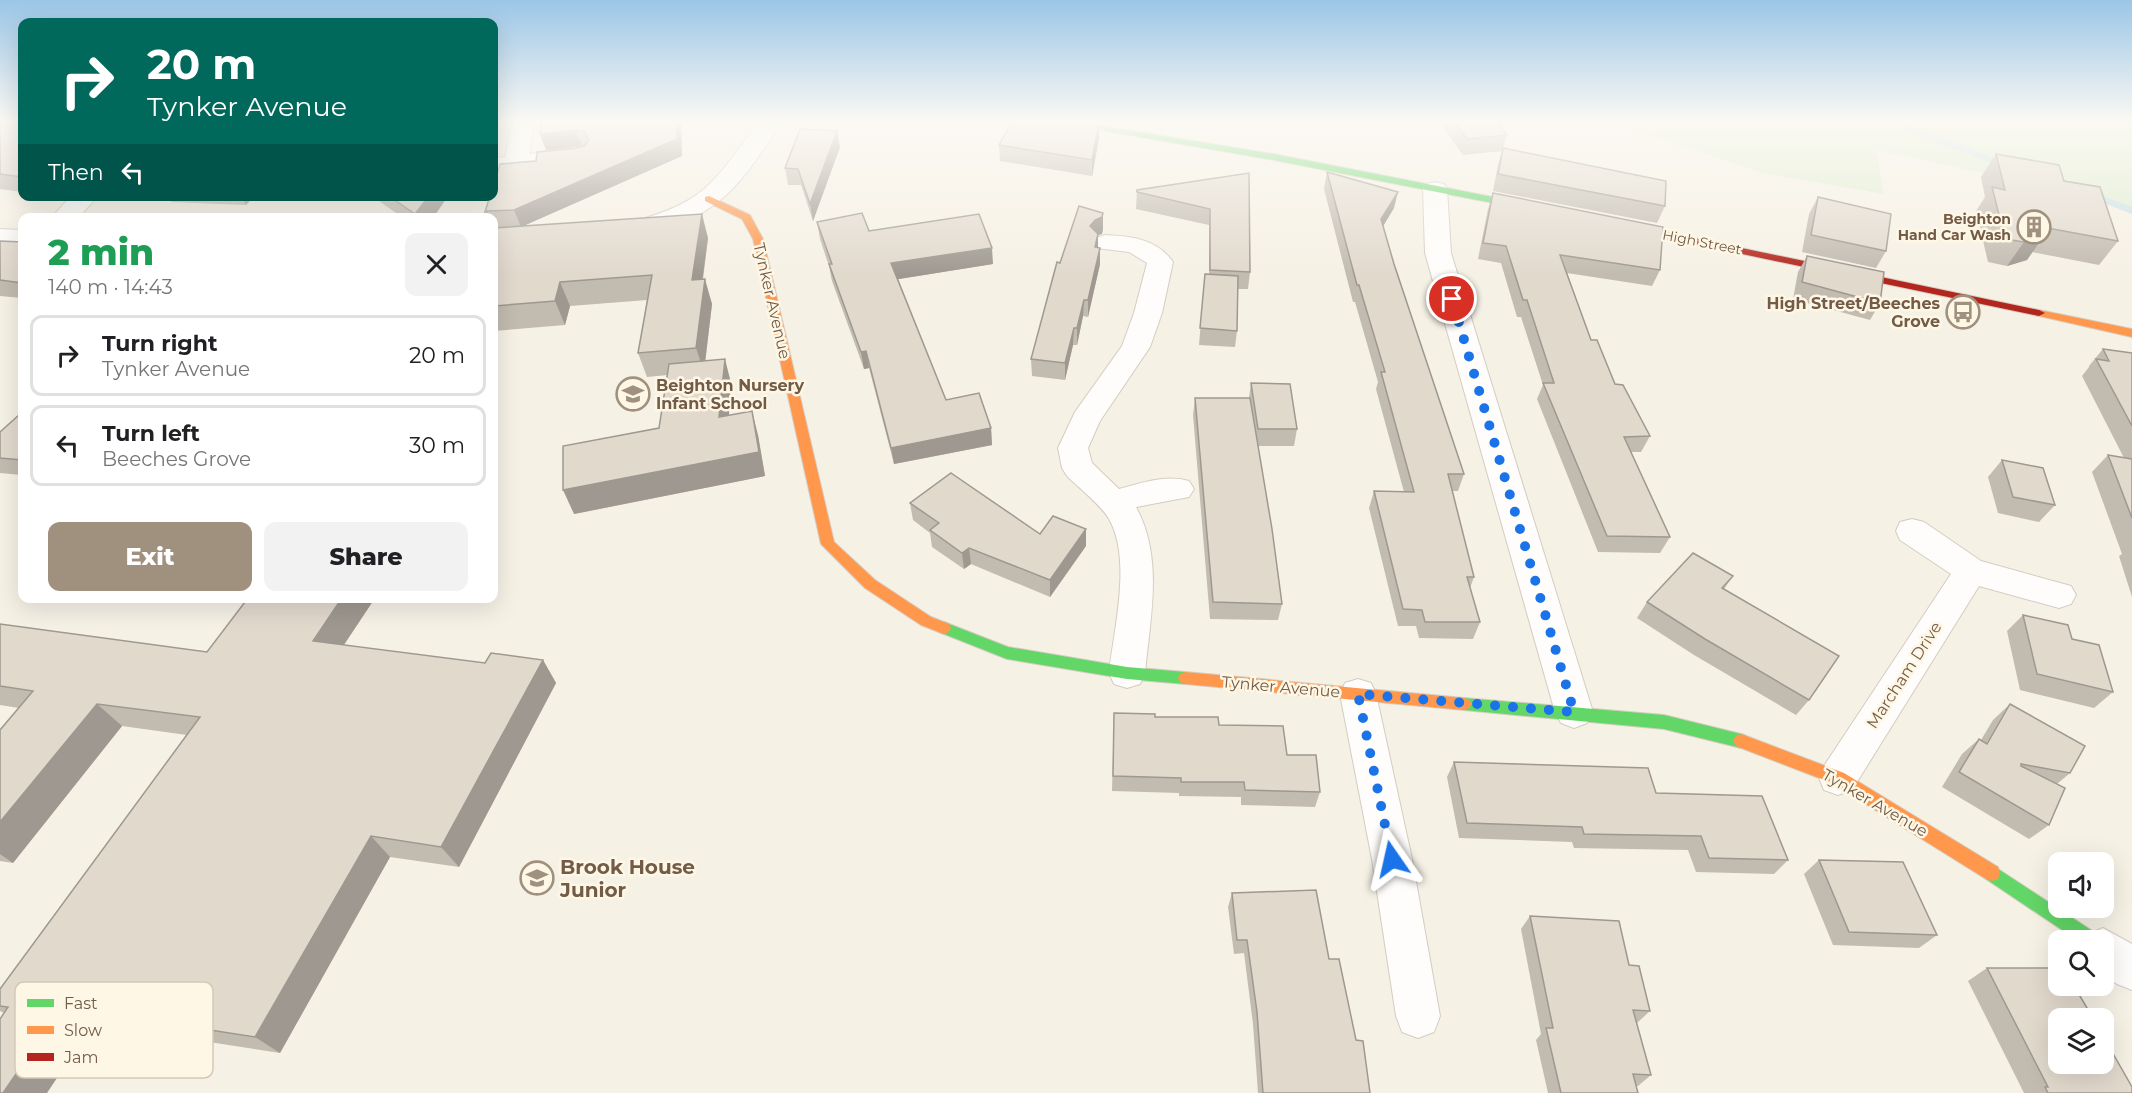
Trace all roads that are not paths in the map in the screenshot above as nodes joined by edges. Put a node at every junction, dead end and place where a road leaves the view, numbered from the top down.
1 (732, 173) edge
2 (1355, 173) edge
3 (1435, 189) junction
4 (709, 199) junction
5 (81, 201) edge
6 (1549, 211) edge
7 (68, 213) edge
8 (1606, 222) edge
9 (615, 231) edge
10 (0, 237) edge
11 (18, 238) edge
12 (1105, 243) dead end
13 (2132, 333) edge
14 (1178, 489) dead end
15 (1113, 502) junction
16 (1912, 531) dead end
17 (1971, 571) junction
18 (2059, 595) dead end
19 (1127, 674) junction
20 (1358, 694) junction
21 (1574, 712) junction
22 (1838, 778) junction
23 (2076, 930) edge
24 (2114, 957) edge
25 (2132, 969) edge
26 (1418, 1016) dead end

1 - 4 street
2 - 3 street
3 - 6 street
3 - 21 street
4 - 9 street
4 - 19 street, Tynker Avenue
5 - 7 street
8 - 13 street, High Street
10 - 11 street
12 - 15 street
14 - 15 street
15 - 19 street
16 - 17 street
17 - 18 street
17 - 22 street, Marcham Drive
19 - 20 street, Tynker Avenue
20 - 21 street, Tynker Avenue
20 - 26 street
21 - 22 street, Tynker Avenue
22 - 23 street, Tynker Avenue
24 - 25 street

